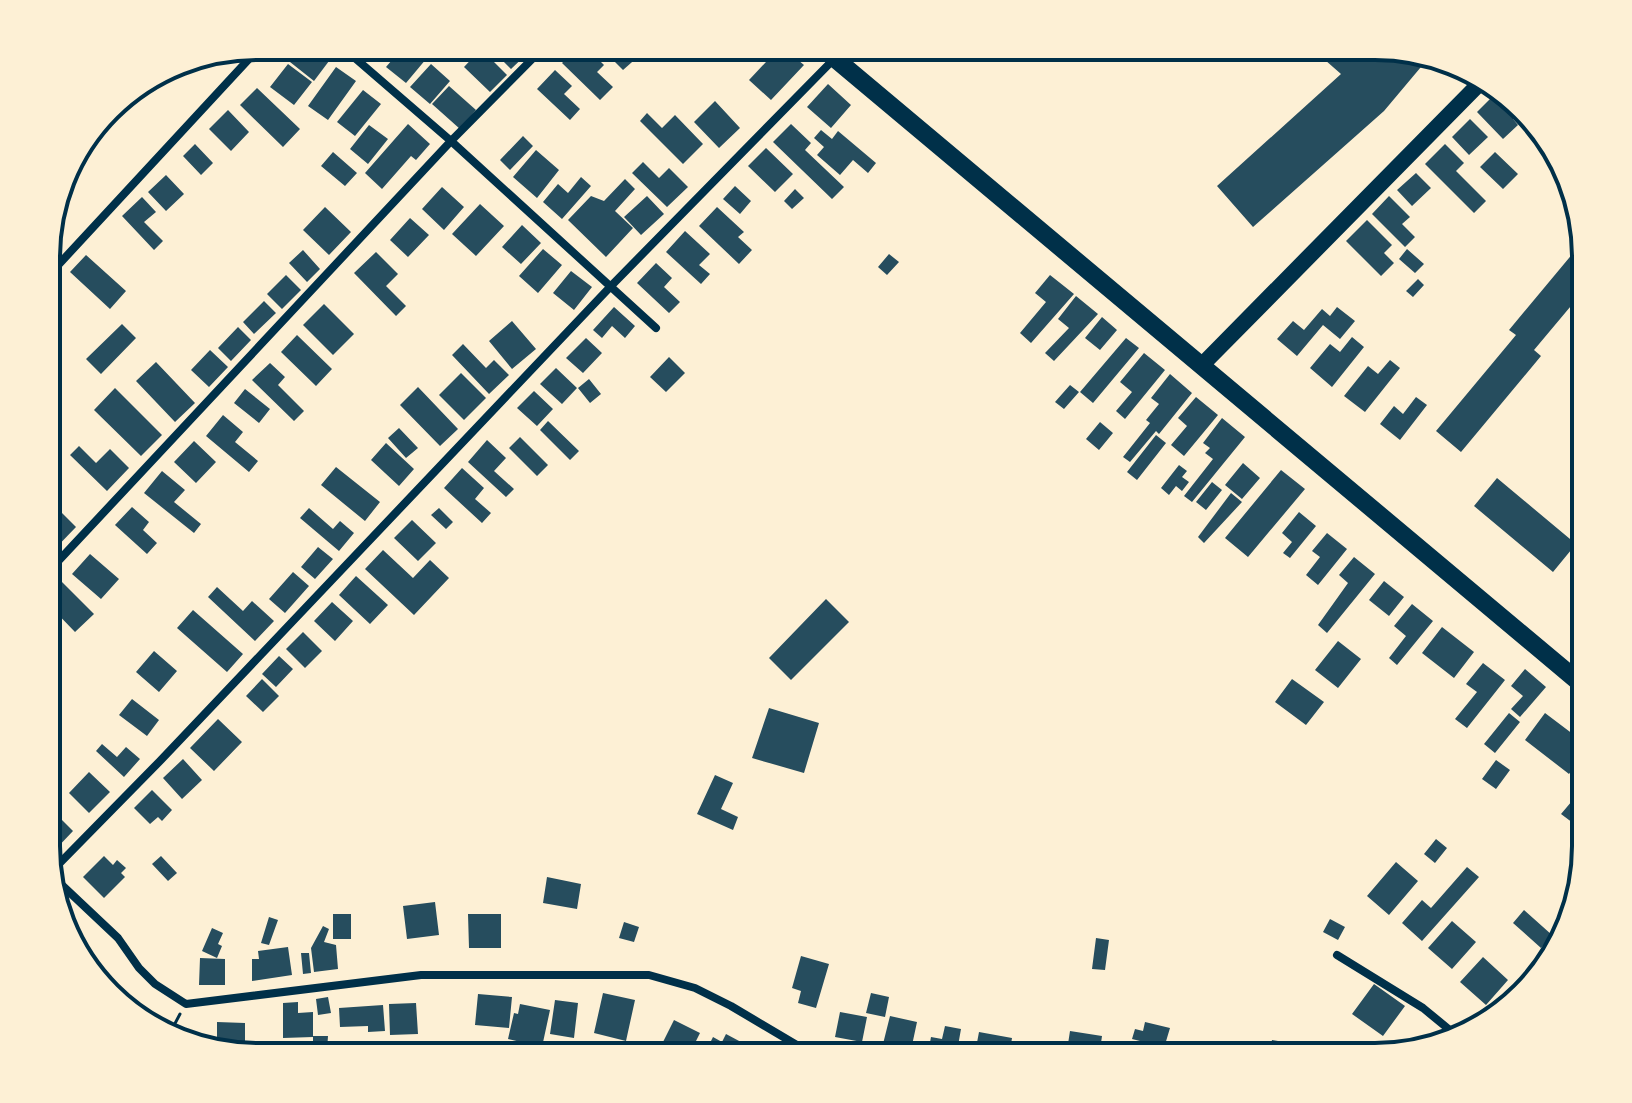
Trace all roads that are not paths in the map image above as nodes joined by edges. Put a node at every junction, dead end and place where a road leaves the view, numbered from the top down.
1 (248, 60) edge
2 (357, 60) edge
3 (531, 60) edge
4 (820, 60) edge
5 (837, 60) edge
6 (1475, 88) edge
7 (451, 141) junction
8 (60, 263) edge
9 (612, 285) junction
10 (656, 328) dead end
11 (1201, 366) junction
12 (60, 559) edge
13 (1572, 676) edge
14 (61, 861) edge
15 (65, 891) edge
16 (1337, 955) dead end
17 (1448, 1029) edge
18 (793, 1043) edge

1 - 8 street
2 - 7 street
3 - 7 street
4 - 9 street
5 - 11 highway
6 - 11 main road
7 - 9 street
7 - 12 street
9 - 10 street
9 - 14 street
11 - 13 highway
15 - 18 street
16 - 17 street

